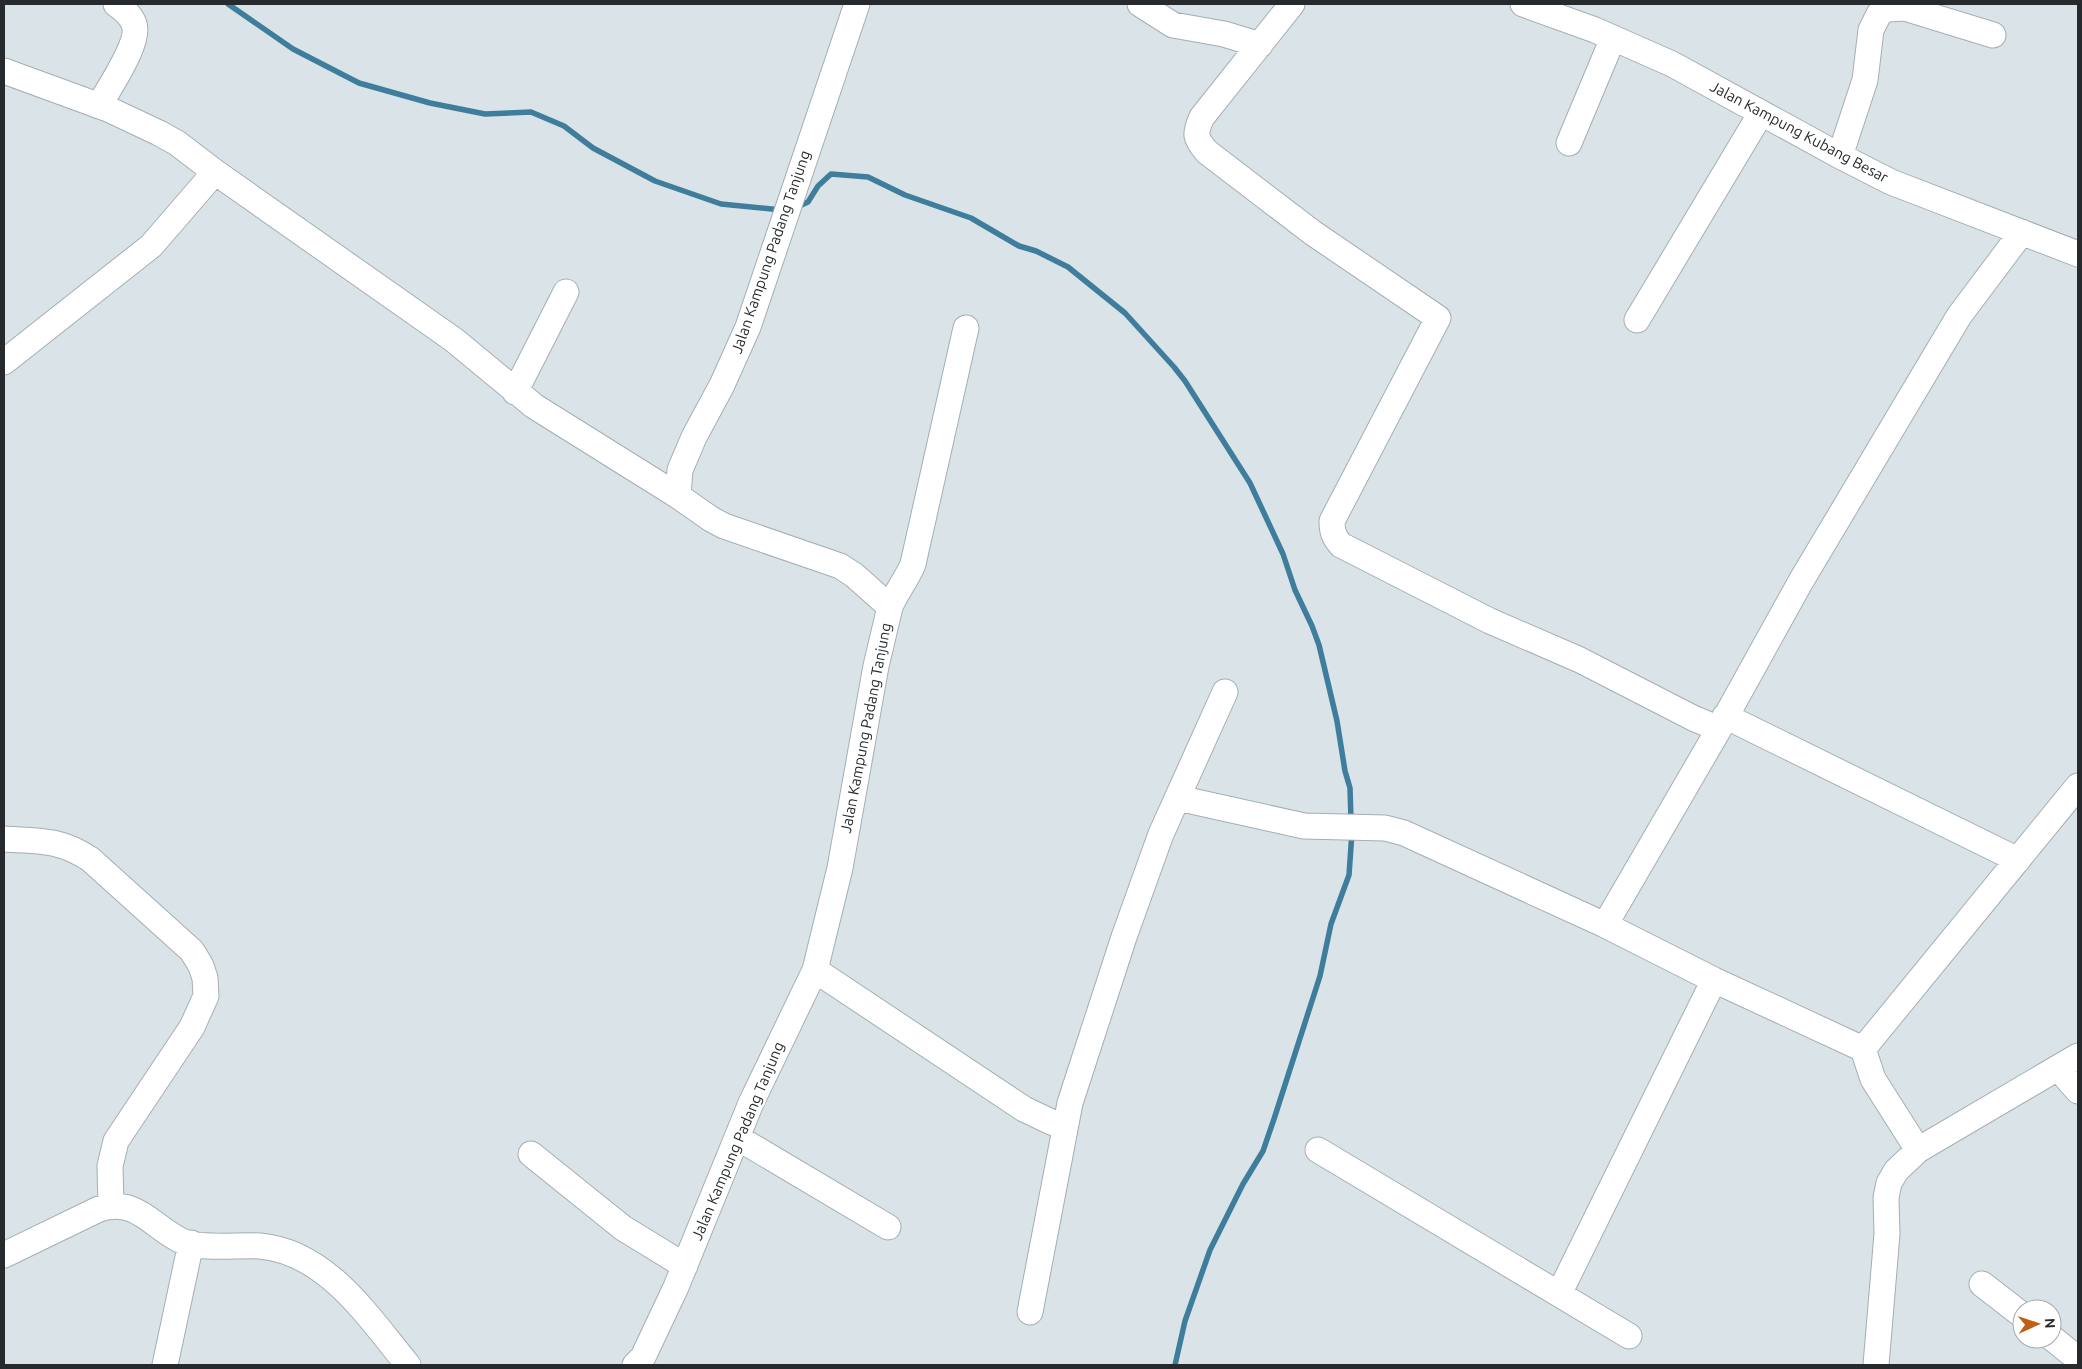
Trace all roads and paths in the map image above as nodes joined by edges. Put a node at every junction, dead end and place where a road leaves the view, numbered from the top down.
1 (116, 4) edge
2 (857, 4) edge
3 (1140, 4) edge
4 (1292, 4) edge
5 (1523, 4) edge
6 (1993, 34) dead end
7 (1613, 38) junction
8 (1260, 44) junction
9 (4, 71) edge
10 (99, 106) junction
11 (1761, 113) junction
12 (1569, 143) dead end
13 (1840, 156) junction
14 (215, 172) junction
15 (2022, 232) junction
16 (2078, 254) edge
17 (566, 292) dead end
18 (1637, 320) dead end
19 (966, 328) dead end
20 (4, 362) edge
21 (514, 392) junction
22 (678, 496) junction
23 (890, 607) junction
24 (1225, 692) dead end
25 (1722, 723) junction
26 (2076, 793) edge
27 (1178, 798) junction
28 (4, 839) edge
29 (2018, 860) junction
30 (1606, 925) junction
31 (815, 970) junction
32 (1714, 980) junction
33 (1863, 1049) junction
34 (2068, 1062) edge
35 (2078, 1092) edge
36 (1065, 1127) junction
37 (738, 1138) junction
38 (1318, 1150) dead end
39 (1918, 1150) junction
40 (532, 1154) dead end
41 (111, 1206) junction
42 (888, 1226) dead end
43 (191, 1243) junction
44 (4, 1255) edge
45 (685, 1266) junction
46 (1982, 1284) dead end
47 (1559, 1294) junction
48 (2012, 1307) edge
49 (1030, 1312) dead end
50 (1629, 1336) dead end
51 (2062, 1346) edge
52 (2078, 1359) edge
53 (640, 1362) edge
54 (165, 1365) edge
55 (408, 1365) edge
56 (1876, 1365) edge

1 - 10 street
2 - 22 street, Jalan Kampung Padang Tanjung
3 - 8 street
4 - 8 street
5 - 7 street, Jalan Kampung Kubang Besar
6 - 13 street
7 - 11 street, Jalan Kampung Kubang Besar
7 - 12 street
8 - 25 street
9 - 10 street
10 - 14 street
11 - 13 street, Jalan Kampung Kubang Besar
11 - 18 street
13 - 15 street, Jalan Kampung Kubang Besar
14 - 20 street
14 - 21 street
15 - 16 street, Jalan Kampung Kubang Besar
15 - 25 street
17 - 21 street
19 - 23 street
21 - 22 street
22 - 23 street, Jalan Kampung Padang Tanjung
23 - 31 street, Jalan Kampung Padang Tanjung
24 - 27 street
25 - 29 street
25 - 30 street
26 - 29 street
27 - 30 street
27 - 36 street
28 - 41 street
29 - 33 street
30 - 32 street
31 - 36 street
31 - 37 street, Jalan Kampung Padang Tanjung
32 - 33 street
32 - 47 street
33 - 39 street
34 - 35 street
34 - 39 street
36 - 49 street
37 - 42 street
37 - 45 street, Jalan Kampung Padang Tanjung
38 - 47 street
39 - 56 street
40 - 45 street
41 - 43 street
41 - 44 street
43 - 54 street
43 - 55 street
45 - 53 street, Jalan Kampung Padang Tanjung
46 - 48 street
47 - 50 street
51 - 52 street

